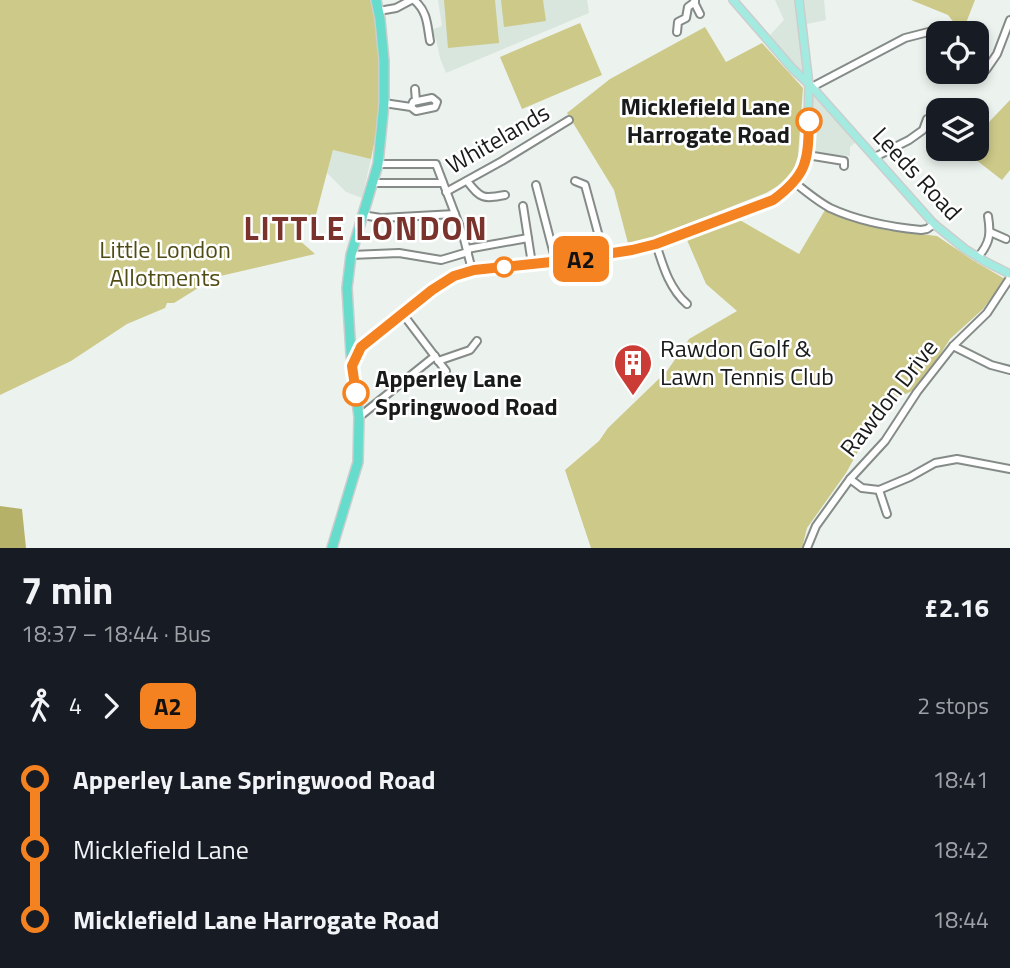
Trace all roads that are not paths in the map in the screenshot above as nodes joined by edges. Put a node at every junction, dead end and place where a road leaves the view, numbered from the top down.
1 (376, 0) edge
2 (413, 0) edge
3 (733, 0) edge
4 (799, 0) edge
5 (695, 1) edge
6 (379, 12) junction
7 (700, 14) dead end
8 (1010, 20) edge
9 (677, 32) dead end
10 (926, 33) edge
11 (430, 41) dead end
12 (989, 68) edge
13 (811, 86) junction
14 (415, 89) dead end
15 (384, 103) junction
16 (826, 103) junction
17 (809, 109) junction
18 (569, 120) dead end
19 (926, 121) edge
20 (807, 155) junction
21 (875, 158) junction
22 (378, 164) junction
23 (844, 166) dead end
24 (467, 181) junction
25 (575, 181) dead end
26 (372, 183) junction
27 (443, 183) junction
28 (794, 183) junction
29 (536, 185) dead end
30 (446, 192) junction
31 (505, 195) dead end
32 (523, 206) dead end
33 (455, 214) junction
34 (362, 215) junction
35 (988, 216) dead end
36 (933, 224) junction
37 (990, 232) junction
38 (528, 238) junction
39 (1006, 239) dead end
40 (656, 244) junction
41 (467, 251) junction
42 (351, 255) junction
43 (604, 255) junction
44 (978, 257) junction
45 (556, 262) junction
46 (532, 264) junction
47 (472, 270) junction
48 (1010, 276) edge
49 (687, 304) dead end
50 (402, 313) junction
51 (477, 341) dead end
52 (953, 346) junction
53 (361, 347) junction
54 (351, 354) junction
55 (436, 359) junction
56 (352, 366) junction
57 (1010, 370) edge
58 (446, 371) dead end
59 (359, 417) junction
60 (1010, 469) edge
61 (850, 479) junction
62 (879, 490) junction
63 (887, 514) dead end
64 (332, 548) edge
65 (807, 548) edge

1 - 6 highway
2 - 6 street
2 - 11 street
3 - 13 main road, Leeds Road
4 - 13 main road
5 - 7 street
5 - 9 street
6 - 15 highway
8 - 12 street
10 - 13 street
13 - 16 main road, Leeds Road
13 - 17 main road
14 - 15 street
15 - 22 highway
16 - 17 main road
16 - 21 main road, Leeds Road
17 - 20 main road
18 - 24 street, Whitelands
19 - 21 street
20 - 23 street
20 - 28 main road
21 - 36 main road, Leeds Road
22 - 26 highway
22 - 27 street
24 - 30 street, Whitelands
24 - 31 street
25 - 43 street
26 - 27 street
26 - 34 highway
27 - 30 street
28 - 36 street
28 - 40 main road
29 - 45 street
30 - 33 street
32 - 38 street
33 - 34 street
33 - 41 street
34 - 42 highway
35 - 37 street
36 - 44 main road, Leeds Road
37 - 39 street
37 - 44 street
38 - 41 street
38 - 46 street
40 - 43 main road
40 - 49 street
41 - 42 street
41 - 47 street
42 - 54 highway
43 - 45 main road
44 - 48 main road, Leeds Road
45 - 46 main road
46 - 47 main road
47 - 50 main road
48 - 52 street, Rawdon Drive
50 - 53 main road
50 - 55 street
51 - 55 street
52 - 57 street
52 - 61 street, Rawdon Drive
53 - 54 main road
53 - 56 main road
54 - 56 highway
55 - 58 street
55 - 59 street
56 - 59 highway
59 - 64 highway
60 - 62 street
61 - 62 street
61 - 65 street, Rawdon Drive
62 - 63 street

